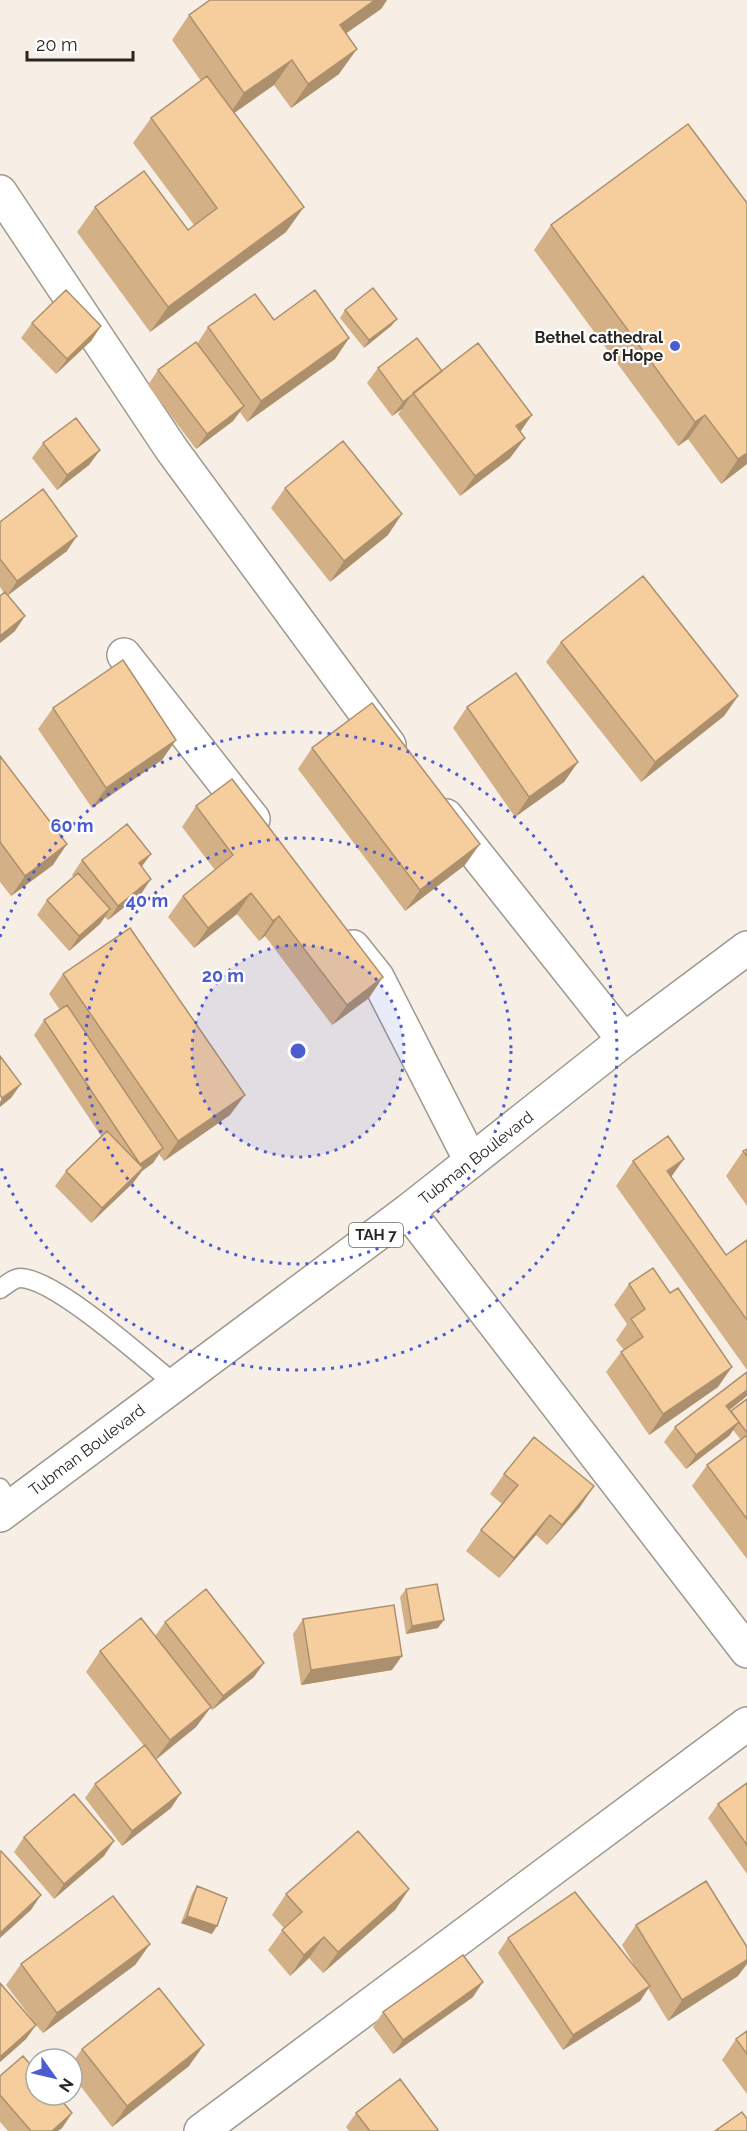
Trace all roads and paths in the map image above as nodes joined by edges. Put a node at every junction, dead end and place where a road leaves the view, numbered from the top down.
1 (0, 192) edge
2 (124, 655) dead end
3 (407, 768) edge
4 (430, 796) edge
5 (269, 839) edge
6 (334, 922) edge
7 (747, 948) edge
8 (624, 1040) junction
9 (471, 1161) junction
10 (408, 1211) junction
11 (0, 1289) edge
12 (175, 1384) junction
13 (4, 1503) edge
14 (747, 1651) edge
15 (747, 1724) edge
16 (201, 2131) edge

1 - 3 main road
2 - 5 main road
4 - 8 main road
6 - 9 main road
7 - 8 main road, Tubman Boulevard / TAH 7
8 - 9 main road, Tubman Boulevard / TAH 7
9 - 10 main road, Tubman Boulevard / TAH 7
10 - 12 main road, Tubman Boulevard / TAH 7
10 - 14 main road
11 - 12 lane
12 - 13 main road, Tubman Boulevard / TAH 7
15 - 16 main road

